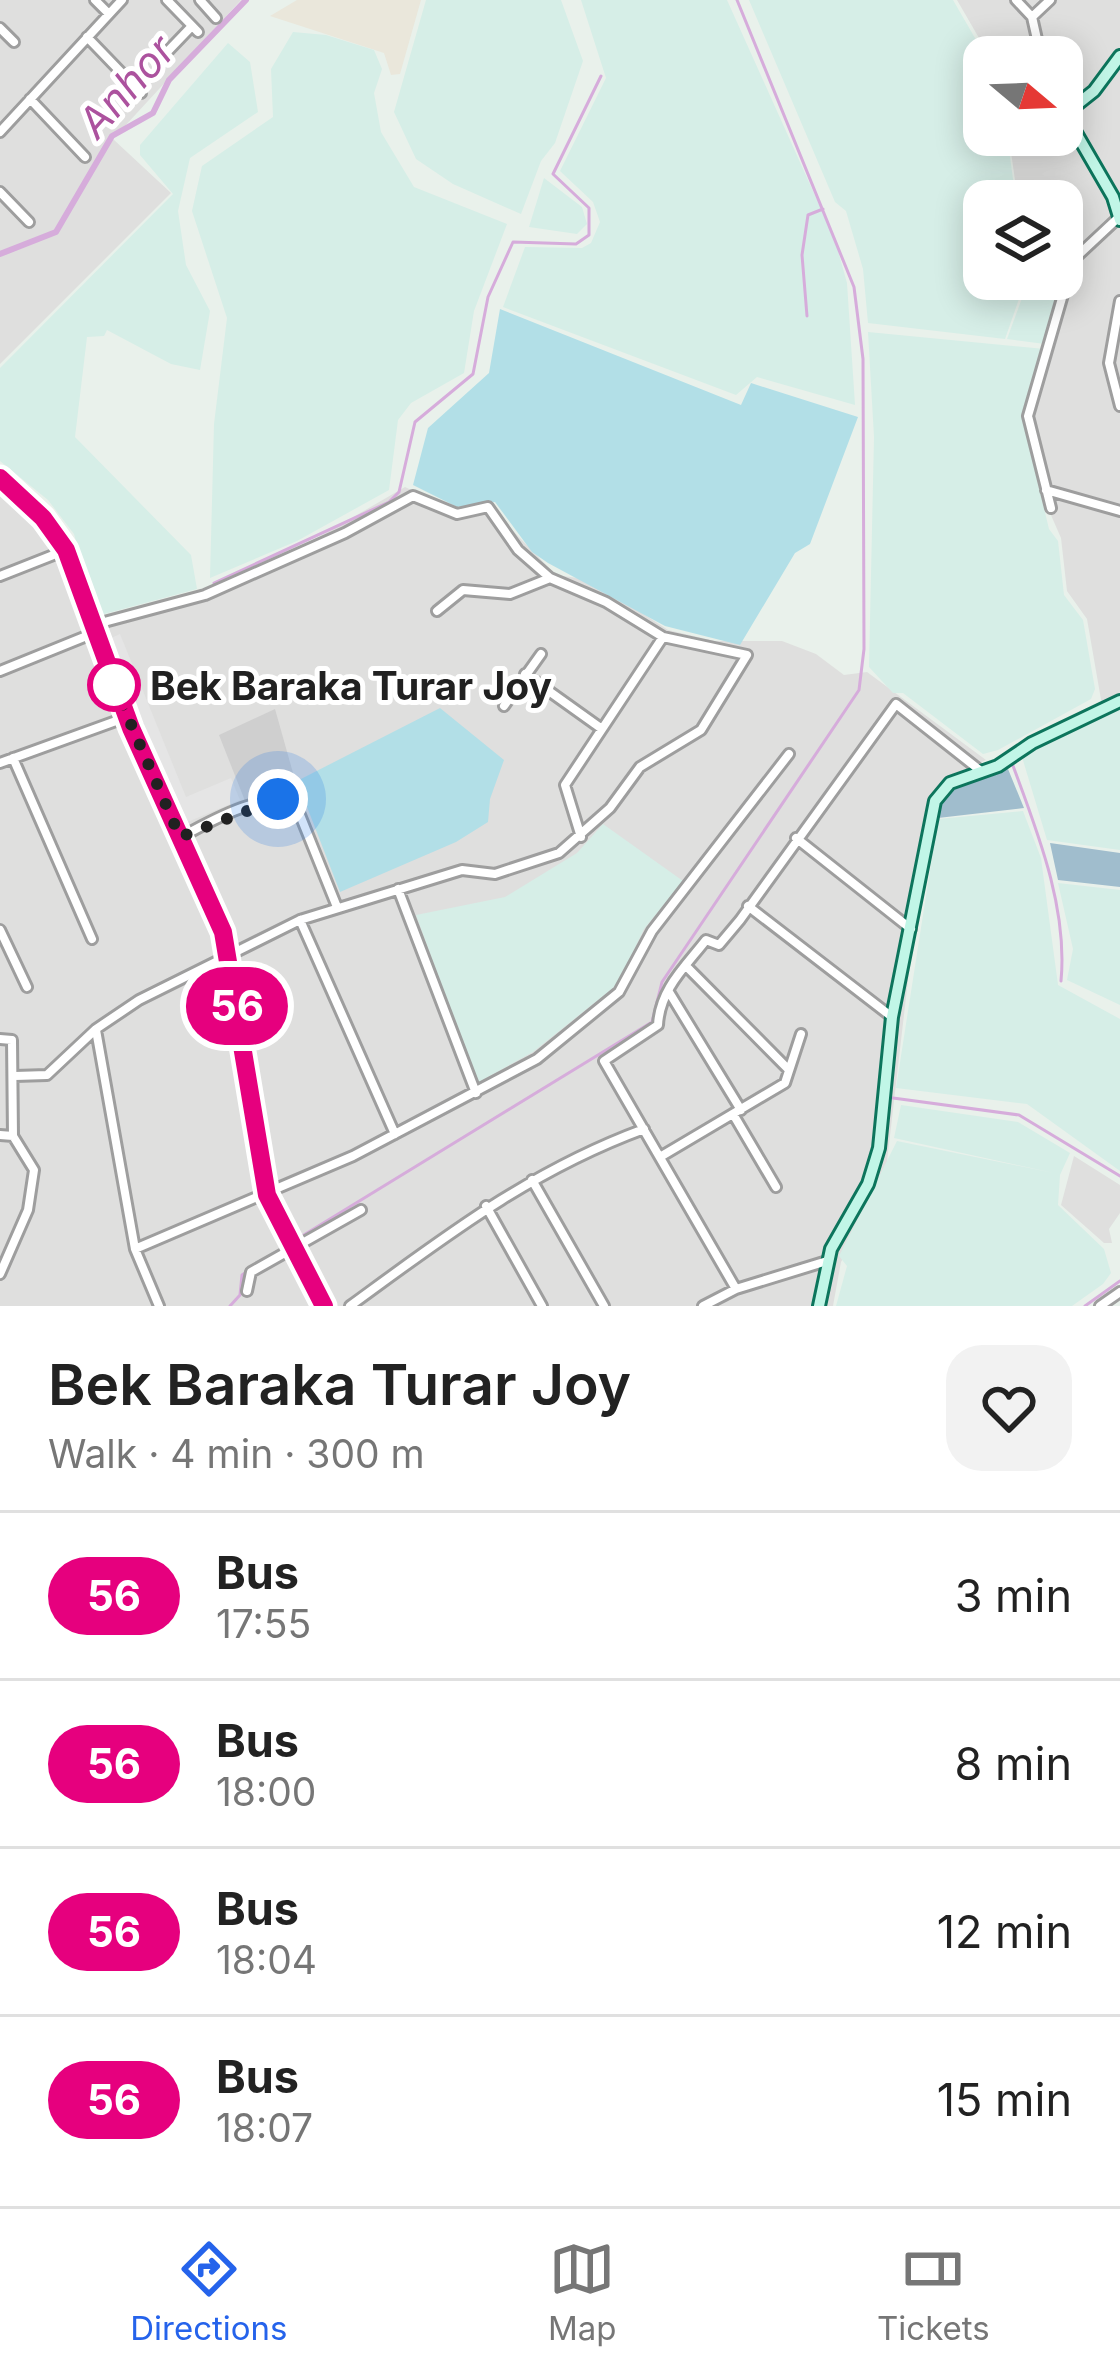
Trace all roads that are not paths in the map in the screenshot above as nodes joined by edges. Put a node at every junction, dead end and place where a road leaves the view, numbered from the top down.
1 (95, 0) edge
2 (122, 0) edge
3 (167, 0) edge
4 (200, 0) edge
5 (1016, 0) edge
6 (1050, 0) edge
7 (109, 14) junction
8 (216, 17) dead end
9 (1032, 17) junction
10 (0, 28) edge
11 (1036, 36) edge
12 (87, 38) junction
13 (14, 42) dead end
14 (169, 50) dead end
15 (1120, 56) edge
16 (142, 93) dead end
17 (1083, 98) edge
18 (30, 99) junction
19 (0, 132) edge
20 (1083, 144) edge
21 (85, 157) dead end
22 (0, 192) edge
23 (1119, 218) edge
24 (29, 222) dead end
25 (1120, 301) edge
26 (1120, 406) edge
27 (3, 485) edge
28 (1046, 490) junction
29 (1052, 508) dead end
30 (1120, 511) edge
31 (66, 550) junction
32 (0, 577) edge
33 (550, 578) junction
34 (437, 611) dead end
35 (92, 629) junction
36 (663, 637) junction
37 (541, 654) dead end
38 (0, 671) edge
39 (525, 674) junction
40 (1120, 701) edge
41 (504, 706) dead end
42 (127, 717) junction
43 (602, 730) junction
44 (789, 754) dead end
45 (13, 758) junction
46 (0, 763) edge
47 (982, 773) junction
48 (180, 837) junction
49 (580, 837) junction
50 (796, 838) junction
51 (398, 889) junction
52 (748, 906) junction
53 (337, 907) junction
54 (300, 920) junction
55 (911, 929) junction
56 (0, 930) edge
57 (92, 938) dead end
58 (230, 951) junction
59 (687, 968) junction
60 (26, 987) dead end
61 (668, 990) junction
62 (892, 1017) junction
63 (96, 1029) junction
64 (801, 1034) dead end
65 (0, 1039) edge
66 (789, 1070) junction
67 (15, 1076) junction
68 (476, 1093) junction
69 (737, 1112) junction
70 (644, 1130) junction
71 (394, 1134) junction
72 (0, 1135) edge
73 (13, 1136) junction
74 (660, 1157) junction
75 (532, 1180) junction
76 (776, 1187) dead end
77 (267, 1195) junction
78 (486, 1206) junction
79 (361, 1210) dead end
80 (290, 1243) junction
81 (135, 1249) junction
82 (827, 1262) junction
83 (0, 1274) edge
84 (736, 1289) junction
85 (248, 1291) dead end
86 (1120, 1292) edge
87 (159, 1306) edge
88 (324, 1306) edge
89 (350, 1306) edge
90 (542, 1306) edge
91 (604, 1306) edge
92 (703, 1306) edge
93 (819, 1306) edge
94 (1100, 1306) edge

1 - 7 street
2 - 7 street
3 - 14 street
4 - 8 street
5 - 9 street
6 - 9 street
7 - 12 street
9 - 11 street
10 - 13 street
12 - 16 street
12 - 18 street
15 - 17 street
18 - 19 street
18 - 21 street
20 - 23 street
22 - 24 street
23 - 28 street
25 - 26 street
27 - 31 street
28 - 29 street
28 - 30 street
31 - 32 street
31 - 35 street
33 - 34 street
33 - 35 street
33 - 36 street
35 - 38 street
35 - 42 street
36 - 43 street
36 - 49 street
37 - 39 street
39 - 41 street
39 - 43 street
40 - 47 street
42 - 45 street
42 - 48 street
43 - 49 street
44 - 68 street
45 - 46 street
45 - 57 street
47 - 50 street
47 - 55 street
48 - 53 street
48 - 58 street
49 - 51 street
50 - 52 street
50 - 55 street
51 - 53 street
51 - 68 street
52 - 59 street
52 - 62 street
53 - 54 street
54 - 58 street
54 - 71 street
55 - 62 street
56 - 60 street
58 - 63 street
58 - 77 street
59 - 61 street
59 - 66 street
61 - 69 street
61 - 70 street
62 - 82 street
63 - 67 street
63 - 81 street
64 - 66 street
65 - 67 street
66 - 69 street
67 - 73 street
68 - 71 street
69 - 74 street
69 - 76 street
70 - 74 street
70 - 75 street
71 - 77 street
72 - 73 street
73 - 83 street
74 - 84 street
75 - 78 street
75 - 91 street
77 - 80 street
77 - 81 street
78 - 89 street
78 - 90 street
79 - 80 street
80 - 85 street
80 - 88 street
81 - 87 street
82 - 84 street
82 - 93 street
84 - 92 street
86 - 94 street

